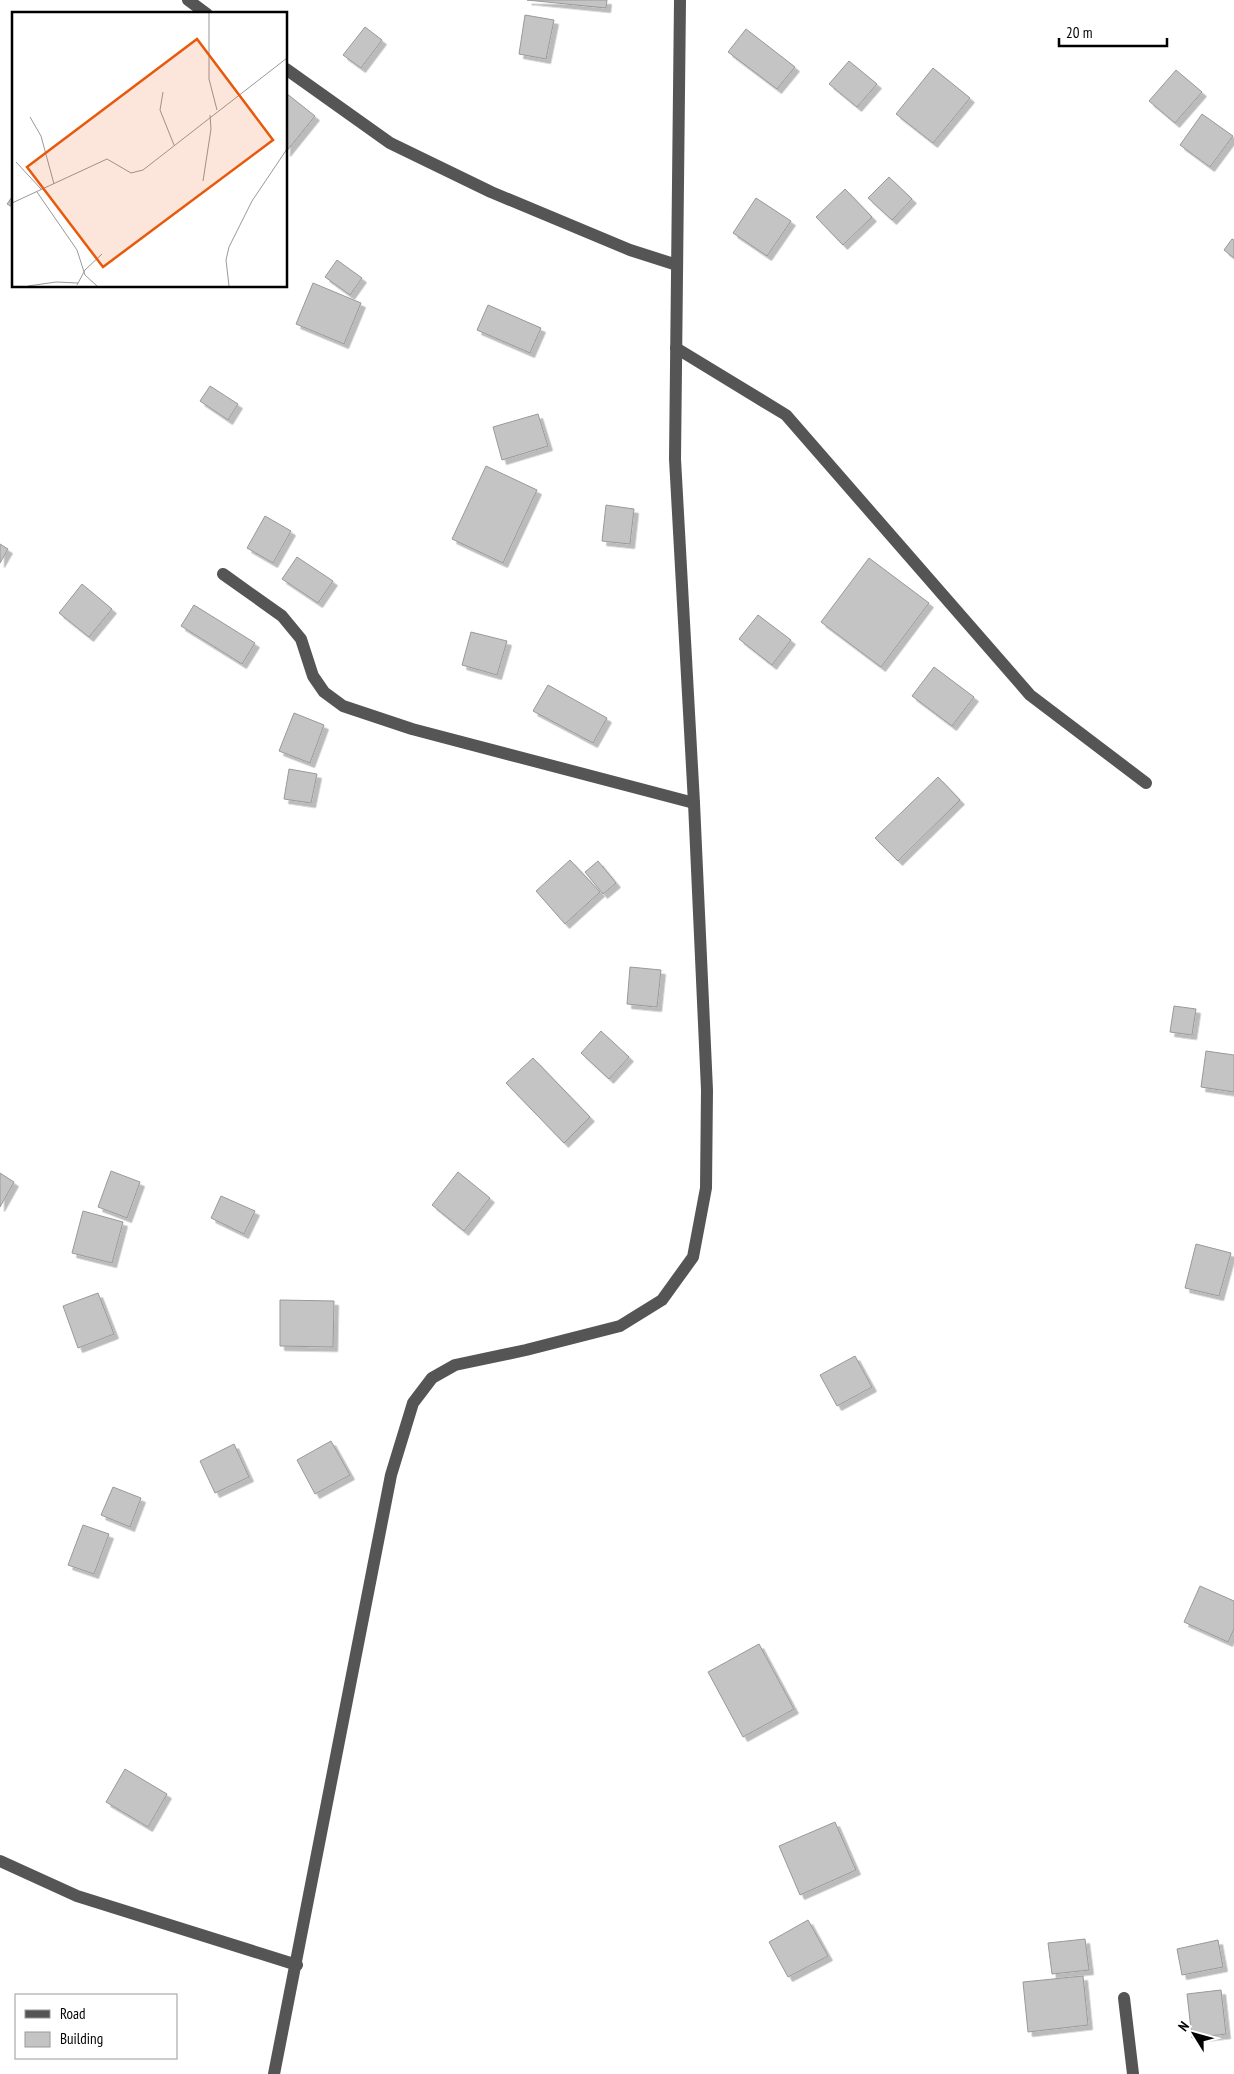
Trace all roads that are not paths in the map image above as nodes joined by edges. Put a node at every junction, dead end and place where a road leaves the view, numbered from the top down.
1 (188, 0) edge
2 (680, 0) edge
3 (204, 12) edge
4 (288, 70) edge
5 (677, 265) junction
6 (676, 348) junction
7 (223, 574) dead end
8 (1146, 783) dead end
9 (694, 803) junction
10 (0, 1861) edge
11 (297, 1964) junction
12 (1124, 1998) dead end
13 (274, 2074) edge
14 (1133, 2074) edge

1 - 3 street
2 - 5 street
4 - 5 street
5 - 6 street
6 - 8 street
6 - 9 street
7 - 9 street
9 - 11 street
10 - 11 street
11 - 13 street
12 - 14 street

